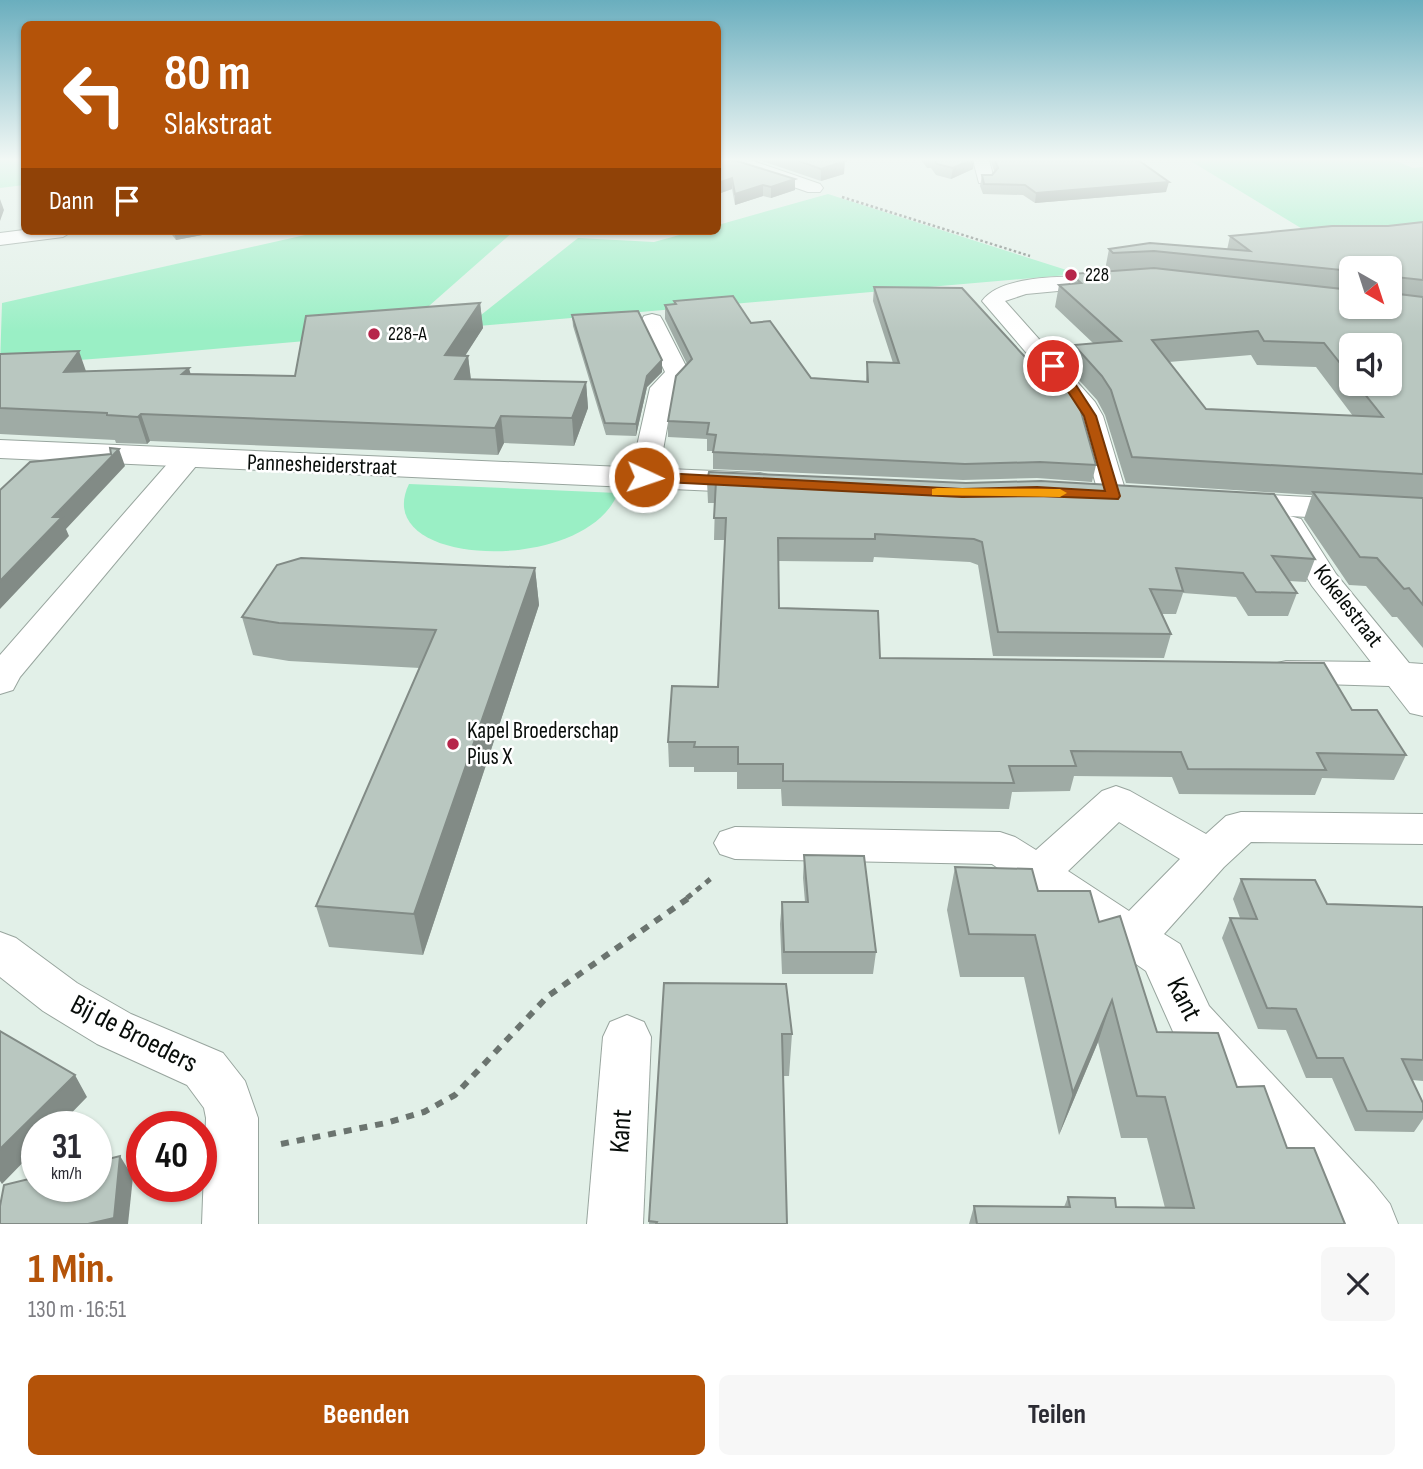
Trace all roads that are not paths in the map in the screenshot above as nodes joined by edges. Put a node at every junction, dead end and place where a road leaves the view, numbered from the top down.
1 (32, 235) edge
2 (0, 239) edge
3 (1121, 281) edge
4 (653, 321) dead end
5 (0, 449) edge
6 (186, 460) junction
7 (644, 477) junction
8 (796, 484) edge
9 (1075, 494) edge
10 (1127, 497) joint
11 (1195, 501) edge
12 (1278, 505) junction
13 (1423, 513) edge
14 (1261, 672) edge
15 (1411, 674) edge
16 (1, 677) edge
17 (1423, 704) edge
18 (1423, 829) edge
19 (735, 843) road end
20 (1209, 856) junction
21 (1038, 874) junction
22 (1133, 937) junction
23 (0, 951) edge
24 (627, 1038) dead end
25 (230, 1224) edge
26 (615, 1224) edge
27 (1370, 1224) edge

1 - 2 street
3 - 10 street
4 - 7 street
5 - 6 street, Pannesheiderstraat
6 - 7 street, Pannesheiderstraat
6 - 16 street
7 - 8 street, Pannesheiderstraat
9 - 10 street
11 - 12 street
12 - 13 street
12 - 15 street, Kokelestraat
14 - 15 street
15 - 17 street, Kokelestraat
18 - 20 street
19 - 21 street, Kant
20 - 21 street
20 - 22 street
21 - 22 street, Kant
22 - 27 street, Kant
23 - 25 street, Bij de Broeders
24 - 26 street, Kant

